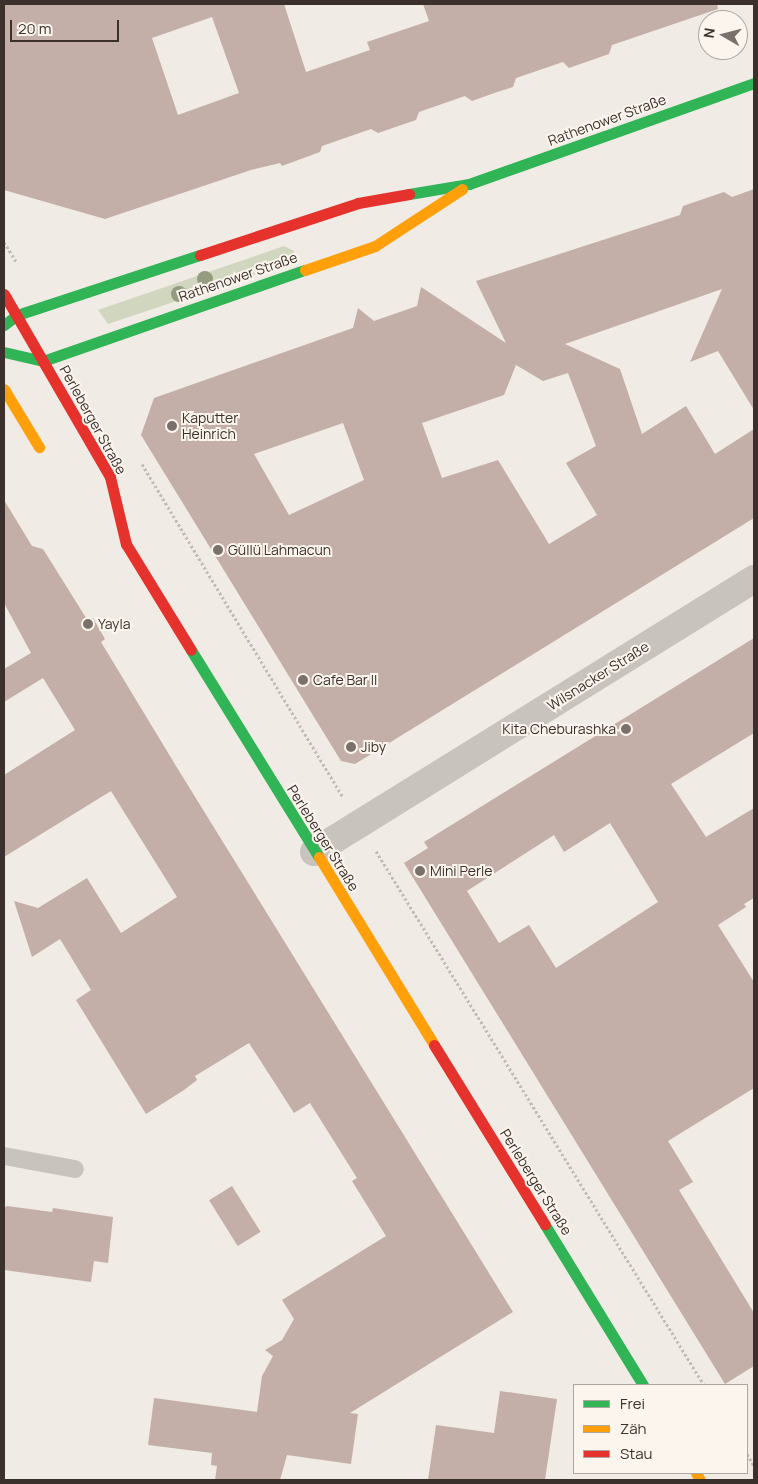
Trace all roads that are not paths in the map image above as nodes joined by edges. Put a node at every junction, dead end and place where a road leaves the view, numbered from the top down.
1 (754, 84) edge
2 (469, 184) junction
3 (4, 294) edge
4 (17, 315) junction
5 (4, 325) edge
6 (4, 352) edge
7 (43, 361) junction
8 (4, 389) edge
9 (39, 447) dead end
10 (754, 579) edge
11 (314, 852) junction
12 (4, 1156) edge
13 (75, 1169) dead end
14 (642, 1384) edge

1 - 2 main road, Rathenower Straße
2 - 4 main road, Rathenower Straße
2 - 7 main road, Rathenower Straße
3 - 4 main road, Perleberger Straße
4 - 5 main road, Rathenower Straße
4 - 7 main road, Perleberger Straße
6 - 7 main road
7 - 11 main road, Perleberger Straße
8 - 9 main road
10 - 11 street, Wilsnacker Straße
11 - 14 main road, Perleberger Straße
12 - 13 lane

